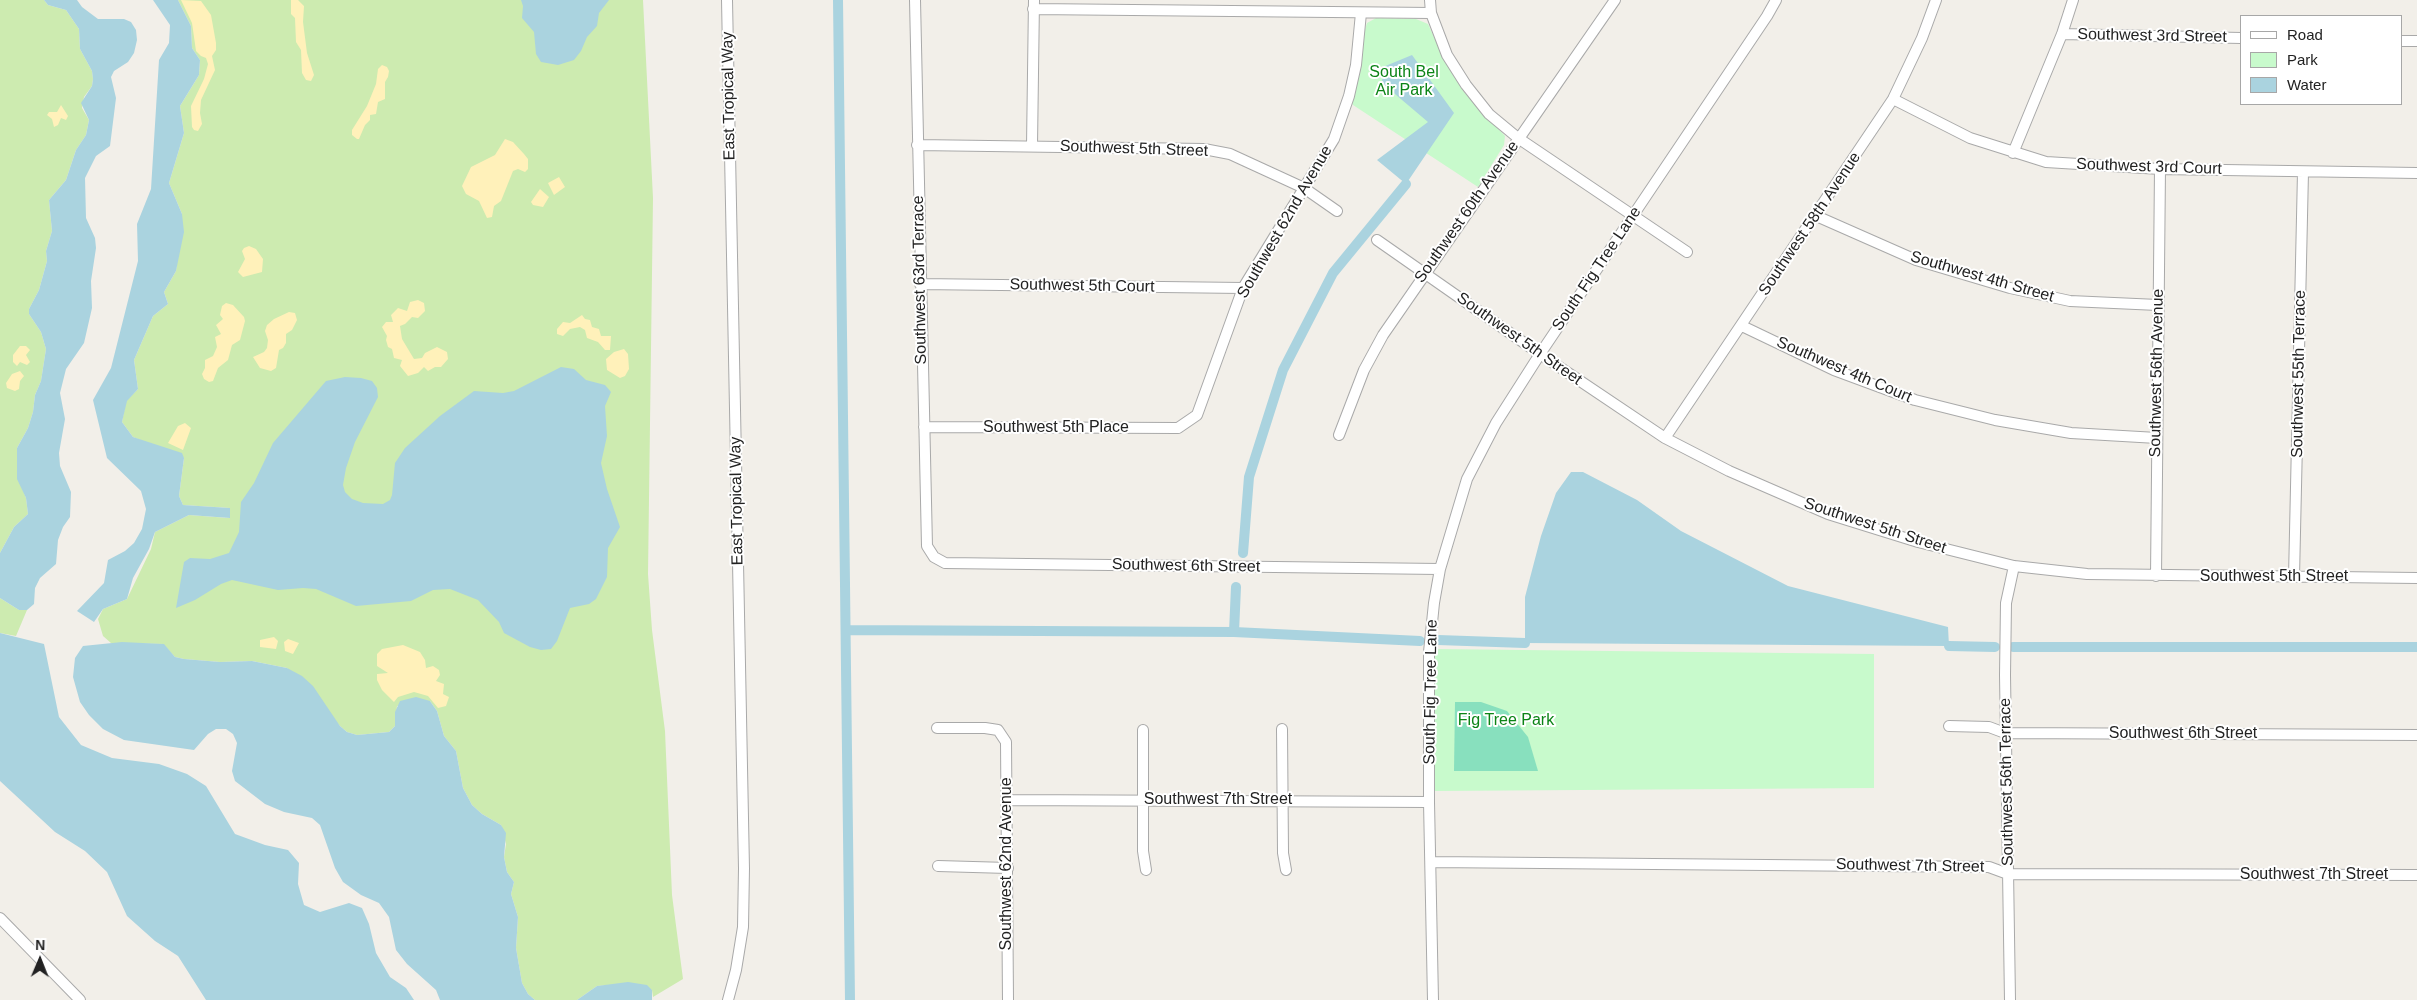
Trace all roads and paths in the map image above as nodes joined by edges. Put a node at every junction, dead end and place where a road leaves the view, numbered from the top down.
1 (727, 0) edge
2 (915, 0) edge
3 (1430, 0) edge
4 (1615, 0) edge
5 (1776, 0) edge
6 (1936, 0) edge
7 (2073, 0) edge
8 (1033, 4) edge
9 (1164, 5) edge
10 (1361, 13) junction
11 (1431, 13) junction
12 (2062, 34) junction
13 (2240, 38) edge
14 (2402, 41) edge
15 (2417, 41) edge
16 (1893, 99) junction
17 (1518, 138) junction
18 (917, 145) junction
19 (1032, 146) junction
20 (2013, 153) junction
21 (2160, 169) junction
22 (2303, 172) junction
23 (2417, 173) edge
24 (1304, 188) junction
25 (1336, 211) dead end
26 (1632, 215) junction
27 (1814, 215) junction
28 (1377, 240) dead end
29 (1687, 252) dead end
30 (1425, 272) junction
31 (920, 284) junction
32 (1243, 288) junction
33 (2158, 305) junction
34 (1742, 326) junction
35 (1540, 354) junction
36 (1188, 423) joint
37 (924, 426) junction
38 (1338, 435) dead end
39 (1665, 438) junction
40 (2157, 438) junction
41 (934, 557) joint
42 (2014, 566) junction
43 (1440, 569) junction
44 (2156, 576) junction
45 (2294, 577) junction
46 (2417, 578) edge
47 (1949, 726) dead end
48 (937, 728) dead end
49 (1282, 729) dead end
50 (1143, 730) dead end
51 (2005, 733) junction
52 (2417, 735) edge
53 (1007, 800) junction
54 (1143, 800) junction
55 (1284, 800) junction
56 (1429, 802) junction
57 (1432, 862) junction
58 (938, 866) dead end
59 (1008, 868) junction
60 (1146, 870) dead end
61 (1286, 870) dead end
62 (2008, 874) junction
63 (2417, 875) edge
64 (0, 918) edge
65 (80, 1000) edge
66 (728, 1000) edge
67 (1008, 1000) edge
68 (1434, 1000) edge
69 (2010, 1000) edge

1 - 66 street, East Tropical Way
2 - 18 street, Southwest 63rd Terrace
3 - 11 street
4 - 17 street, Southwest 60th Avenue
5 - 26 street, South Fig Tree Lane
6 - 16 street, Southwest 58th Avenue
7 - 12 street
8 - 9 street
8 - 19 street
9 - 10 street
10 - 11 street
10 - 24 street, Southwest 62nd Avenue
11 - 17 street
12 - 13 street, Southwest 3rd Street
12 - 20 street
14 - 15 street
16 - 20 street, Southwest 3rd Court
16 - 27 street, Southwest 58th Avenue
17 - 26 street
17 - 30 street, Southwest 60th Avenue
18 - 19 street, Southwest 5th Street
18 - 31 street, Southwest 63rd Terrace
19 - 24 street, Southwest 5th Street
20 - 21 street, Southwest 3rd Court
21 - 22 street, Southwest 3rd Court
21 - 33 street, Southwest 56th Avenue
22 - 23 street, Southwest 3rd Court
22 - 45 street, Southwest 55th Terrace
24 - 25 street, Southwest 5th Street
24 - 32 street, Southwest 62nd Avenue
26 - 29 street
26 - 35 street, South Fig Tree Lane
27 - 33 street, Southwest 4th Street
27 - 34 street, Southwest 58th Avenue
28 - 30 street, Southwest 5th Street
30 - 35 street, Southwest 5th Street
30 - 38 street, Southwest 60th Avenue
31 - 32 street, Southwest 5th Court
31 - 37 street, Southwest 63rd Terrace
32 - 36 street, Southwest 62nd Avenue
33 - 40 street, Southwest 56th Avenue
34 - 39 street, Southwest 58th Avenue
34 - 40 street, Southwest 4th Court
35 - 39 street, Southwest 5th Street
35 - 43 street, South Fig Tree Lane
36 - 37 street, Southwest 5th Place
37 - 41 street, Southwest 63rd Terrace
39 - 42 street, Southwest 5th Street
40 - 44 street, Southwest 56th Avenue
41 - 43 street, Southwest 6th Street
42 - 44 street, Southwest 5th Street
42 - 51 street, Southwest 56th Terrace
43 - 56 street, South Fig Tree Lane
44 - 45 street, Southwest 5th Street
45 - 46 street, Southwest 5th Street
47 - 51 street, Southwest 6th Street
48 - 53 street, Southwest 62nd Avenue
49 - 55 street
50 - 54 street
51 - 52 street, Southwest 6th Street
51 - 62 street, Southwest 56th Terrace
53 - 54 street, Southwest 7th Street
53 - 59 street, Southwest 62nd Avenue
54 - 55 street, Southwest 7th Street
54 - 60 street
55 - 56 street, Southwest 7th Street
55 - 61 street
56 - 57 street, South Fig Tree Lane
57 - 62 street, Southwest 7th Street
57 - 68 street, South Fig Tree Lane
58 - 59 street
59 - 67 street, Southwest 62nd Avenue
62 - 63 street, Southwest 7th Street
62 - 69 street, Southwest 56th Terrace
64 - 65 street

